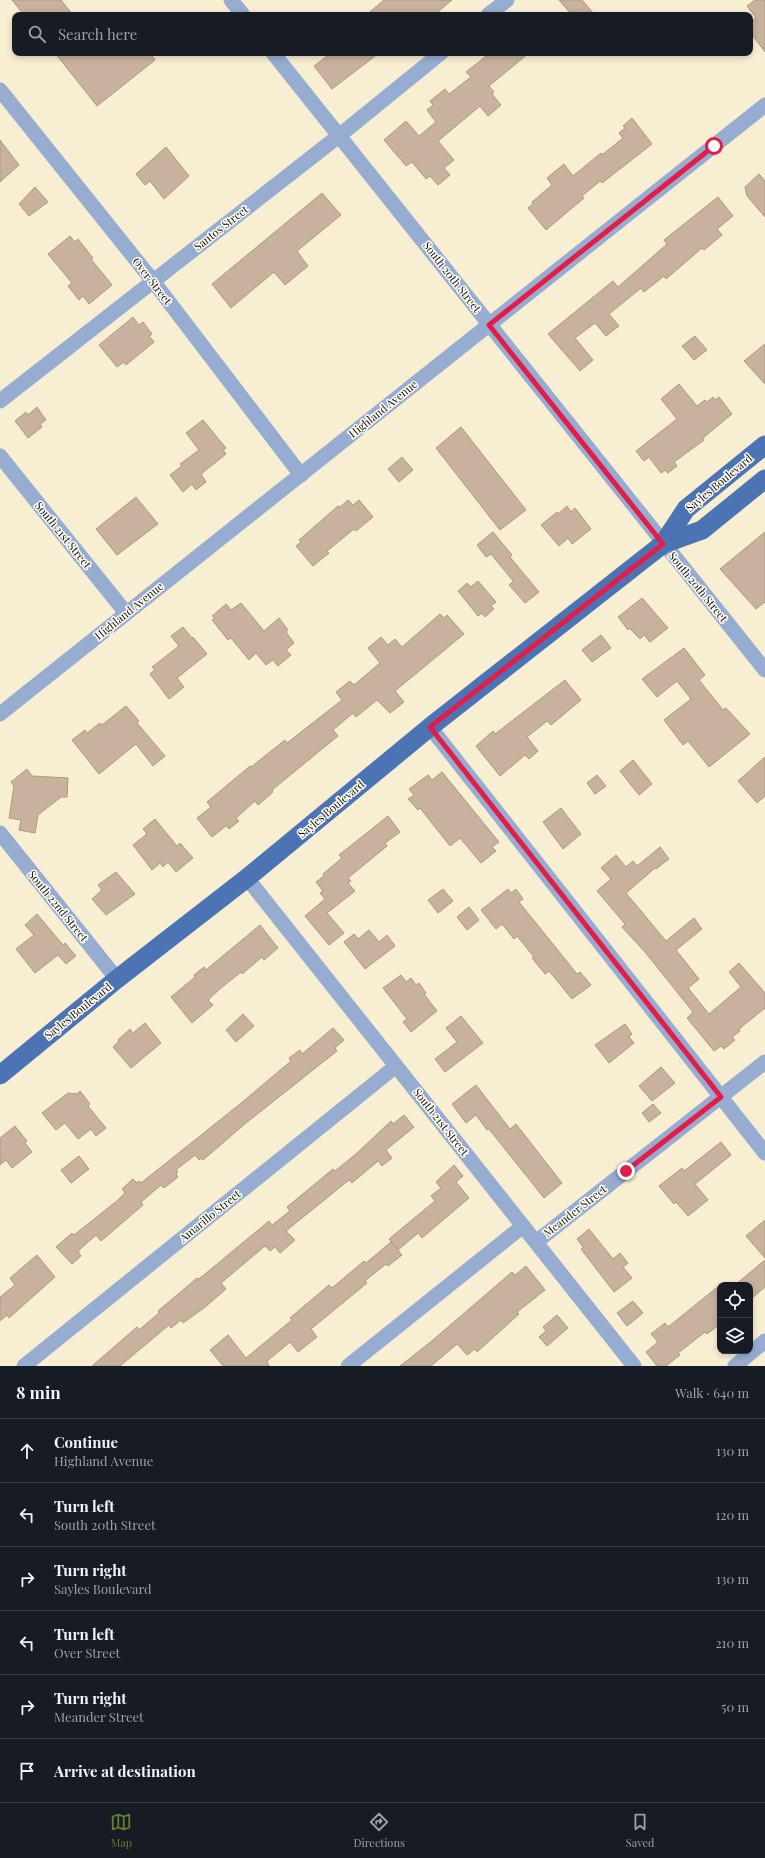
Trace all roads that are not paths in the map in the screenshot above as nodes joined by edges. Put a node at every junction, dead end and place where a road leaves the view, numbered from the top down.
1 (231, 0) edge
2 (507, 0) edge
3 (241, 12) edge
4 (492, 12) edge
5 (275, 56) edge
6 (437, 56) edge
7 (0, 90) edge
8 (765, 105) edge
9 (340, 135) junction
10 (153, 281) junction
11 (489, 325) junction
12 (0, 401) edge
13 (765, 445) edge
14 (0, 456) edge
15 (301, 475) junction
16 (765, 479) edge
17 (663, 544) junction
18 (126, 613) junction
19 (765, 670) edge
20 (0, 714) edge
21 (430, 727) junction
22 (0, 833) edge
23 (248, 878) junction
24 (117, 980) junction
25 (765, 1062) edge
26 (396, 1066) junction
27 (0, 1075) edge
28 (721, 1097) junction
29 (765, 1153) edge
30 (523, 1226) junction
31 (536, 1242) junction
32 (765, 1342) edge
33 (24, 1366) edge
34 (348, 1366) edge
35 (634, 1366) edge
36 (735, 1366) edge

1 - 3 street
2 - 4 street
5 - 9 street, South 20th Street
6 - 9 street, Santos Street
7 - 10 street, Over Street
8 - 11 street, Highland Avenue
9 - 10 street, Santos Street
9 - 11 street, South 20th Street
10 - 12 street, Santos Street
10 - 15 street, Over Street
11 - 15 street, Highland Avenue
11 - 17 street, South 20th Street
13 - 17 main road, Sayles Boulevard
14 - 18 street, South 21st Street
15 - 18 street, Highland Avenue
16 - 17 main road, Sayles Boulevard
17 - 19 street, South 20th Street
17 - 21 main road, Sayles Boulevard
18 - 20 street, Highland Avenue
21 - 23 main road, Sayles Boulevard
21 - 28 street
22 - 24 street, South 22nd Street
23 - 24 main road, Sayles Boulevard
23 - 26 street, South 21st Street
24 - 27 main road, Sayles Boulevard
25 - 28 street, Meander Street
26 - 30 street, South 21st Street
26 - 33 street, Amarillo Street
28 - 29 street
28 - 31 street, Meander Street
30 - 31 street, South 21st Street
30 - 34 street
31 - 35 street, South 21st Street
32 - 36 street

